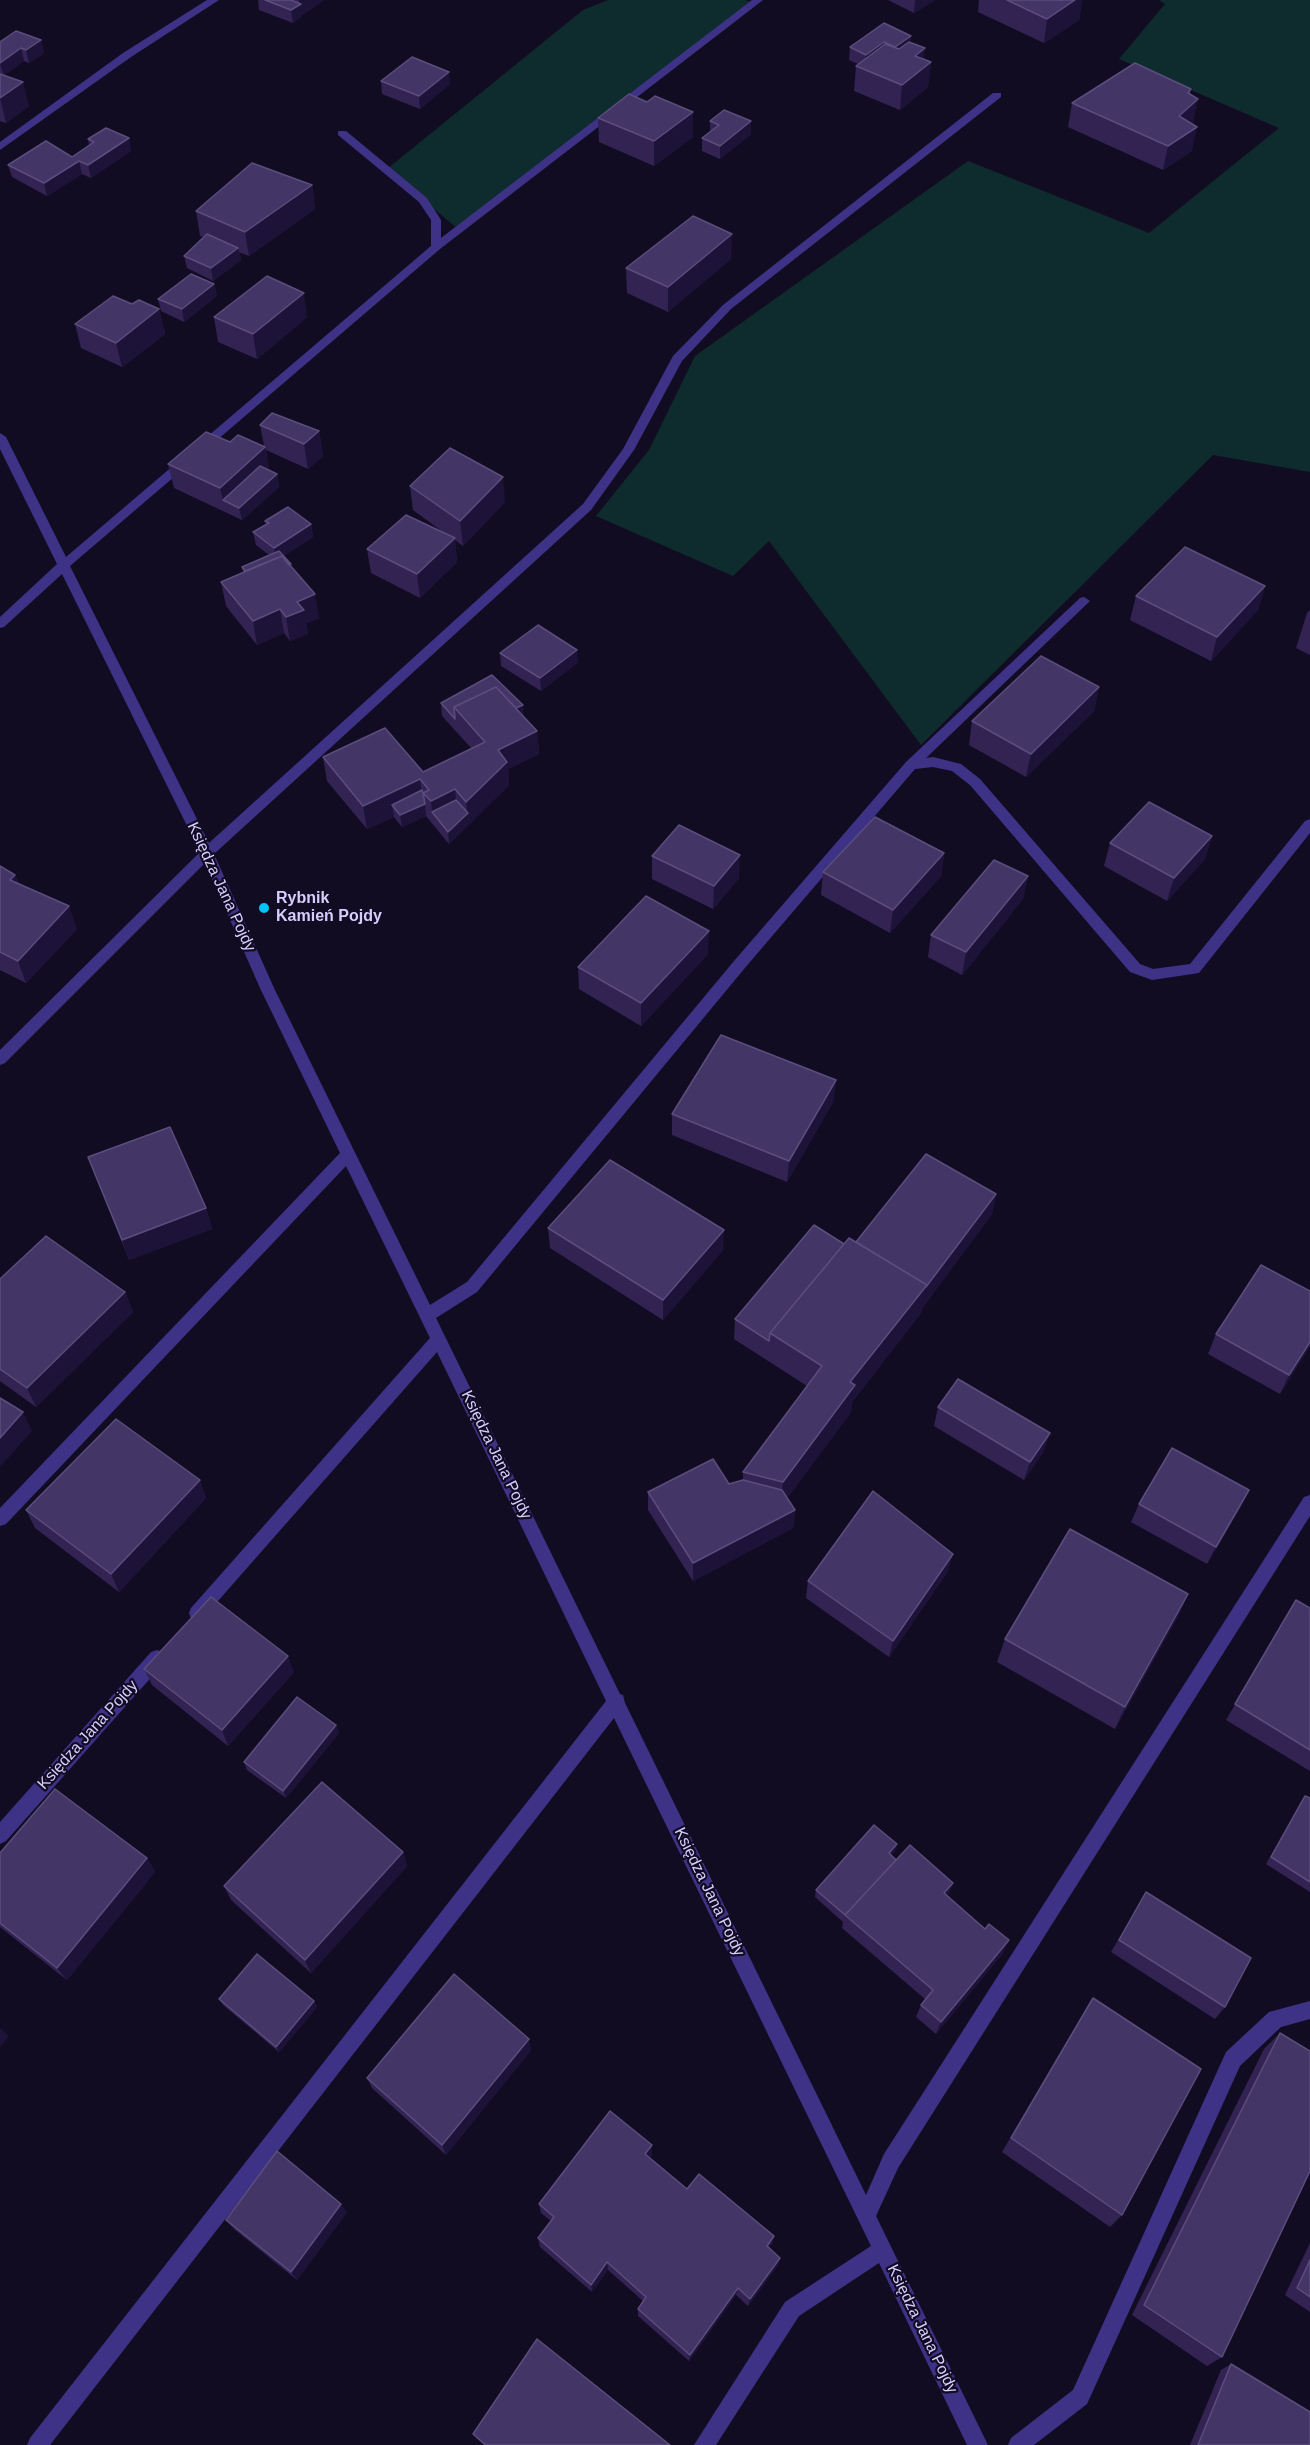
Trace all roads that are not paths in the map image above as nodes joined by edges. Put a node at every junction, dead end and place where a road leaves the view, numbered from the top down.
1 (214, 0) edge
2 (758, 0) edge
3 (997, 95) dead end
4 (342, 133) dead end
5 (0, 147) edge
6 (436, 247) junction
7 (0, 438) edge
8 (63, 566) junction
9 (1084, 601) dead end
10 (0, 624) edge
11 (911, 765) junction
12 (1310, 824) edge
13 (207, 853) junction
14 (0, 1059) edge
15 (348, 1154) junction
16 (427, 1315) junction
17 (439, 1339) junction
18 (1310, 1502) edge
19 (0, 1519) edge
20 (188, 1622) edge
21 (165, 1649) edge
22 (617, 1701) junction
23 (0, 1835) edge
24 (1310, 2010) edge
25 (867, 2215) junction
26 (883, 2249) junction
27 (37, 2445) edge
28 (704, 2445) edge
29 (978, 2445) edge
30 (1018, 2445) edge

1 - 5 street
2 - 6 street
3 - 13 street
4 - 6 street
6 - 8 street
7 - 8 street, Księdza Jana Pojdy
8 - 10 street
8 - 13 street, Księdza Jana Pojdy
9 - 11 street
11 - 12 street
11 - 16 street
13 - 14 street
13 - 15 street, Księdza Jana Pojdy
15 - 16 street, Księdza Jana Pojdy
15 - 19 street
16 - 17 street, Księdza Jana Pojdy
17 - 20 street
17 - 22 street, Księdza Jana Pojdy
18 - 25 street
21 - 23 street, Księdza Jana Pojdy
22 - 25 street, Księdza Jana Pojdy
22 - 27 street
24 - 30 street
25 - 26 street, Księdza Jana Pojdy
26 - 28 street
26 - 29 street, Księdza Jana Pojdy

